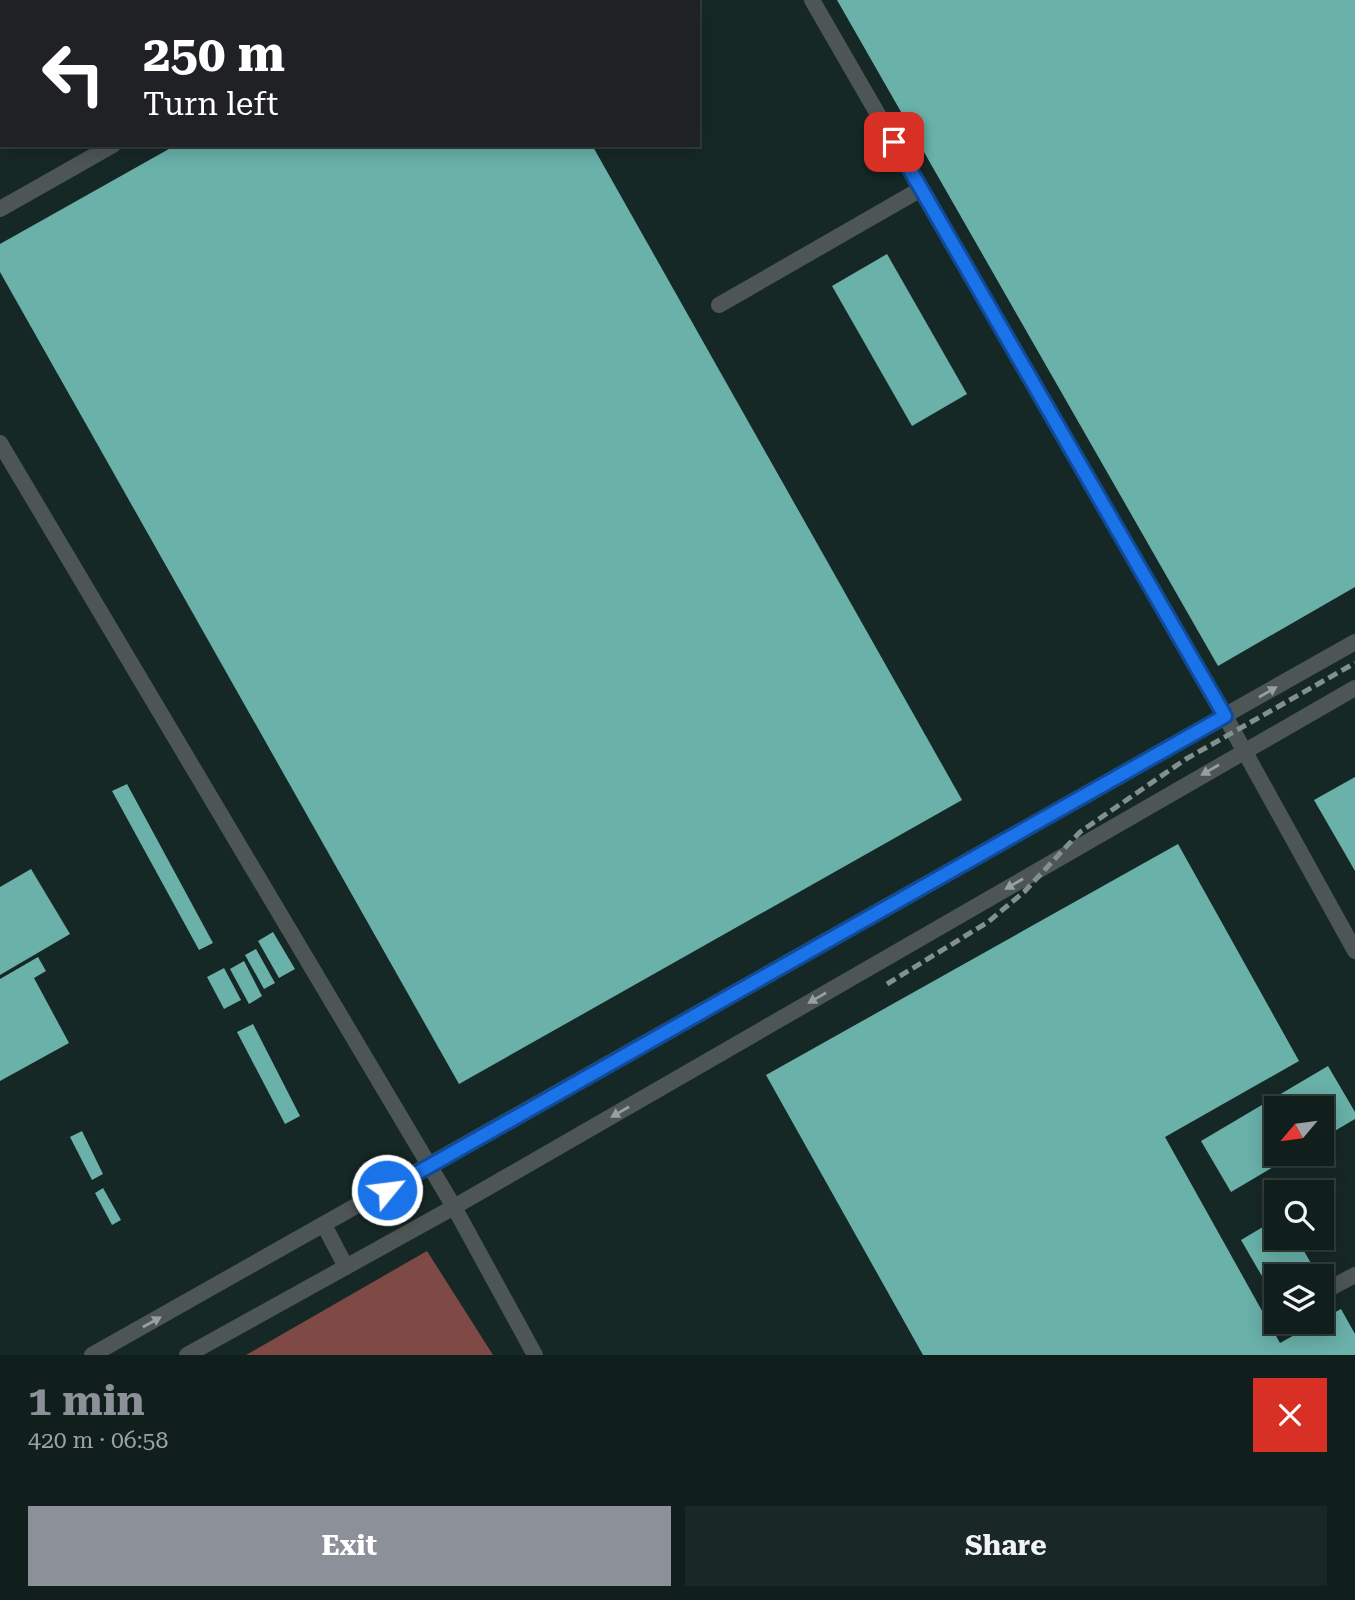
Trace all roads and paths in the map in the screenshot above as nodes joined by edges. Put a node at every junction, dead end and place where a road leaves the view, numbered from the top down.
1 (812, 0) edge
2 (109, 147) edge
3 (921, 189) junction
4 (0, 209) edge
5 (719, 305) dead end
6 (0, 443) edge
7 (1355, 642) edge
8 (1355, 688) edge
9 (1225, 716) junction
10 (1244, 751) junction
11 (1355, 951) edge
12 (429, 1166) junction
13 (454, 1207) junction
14 (324, 1225) junction
15 (346, 1267) junction
16 (1355, 1275) edge
17 (1334, 1286) edge
18 (92, 1355) edge
19 (187, 1355) edge
20 (535, 1355) edge

1 - 3 lane
2 - 4 lane
3 - 5 lane
3 - 9 lane
6 - 12 lane
9 -> 7 lane
8 - 10 lane
9 - 10 lane
9 - 12 lane
10 - 11 lane
10 -> 13 lane
12 - 13 lane
12 - 14 lane
13 - 15 lane
13 - 20 lane
14 - 15 lane
18 -> 14 lane
15 - 19 lane
16 - 17 lane

